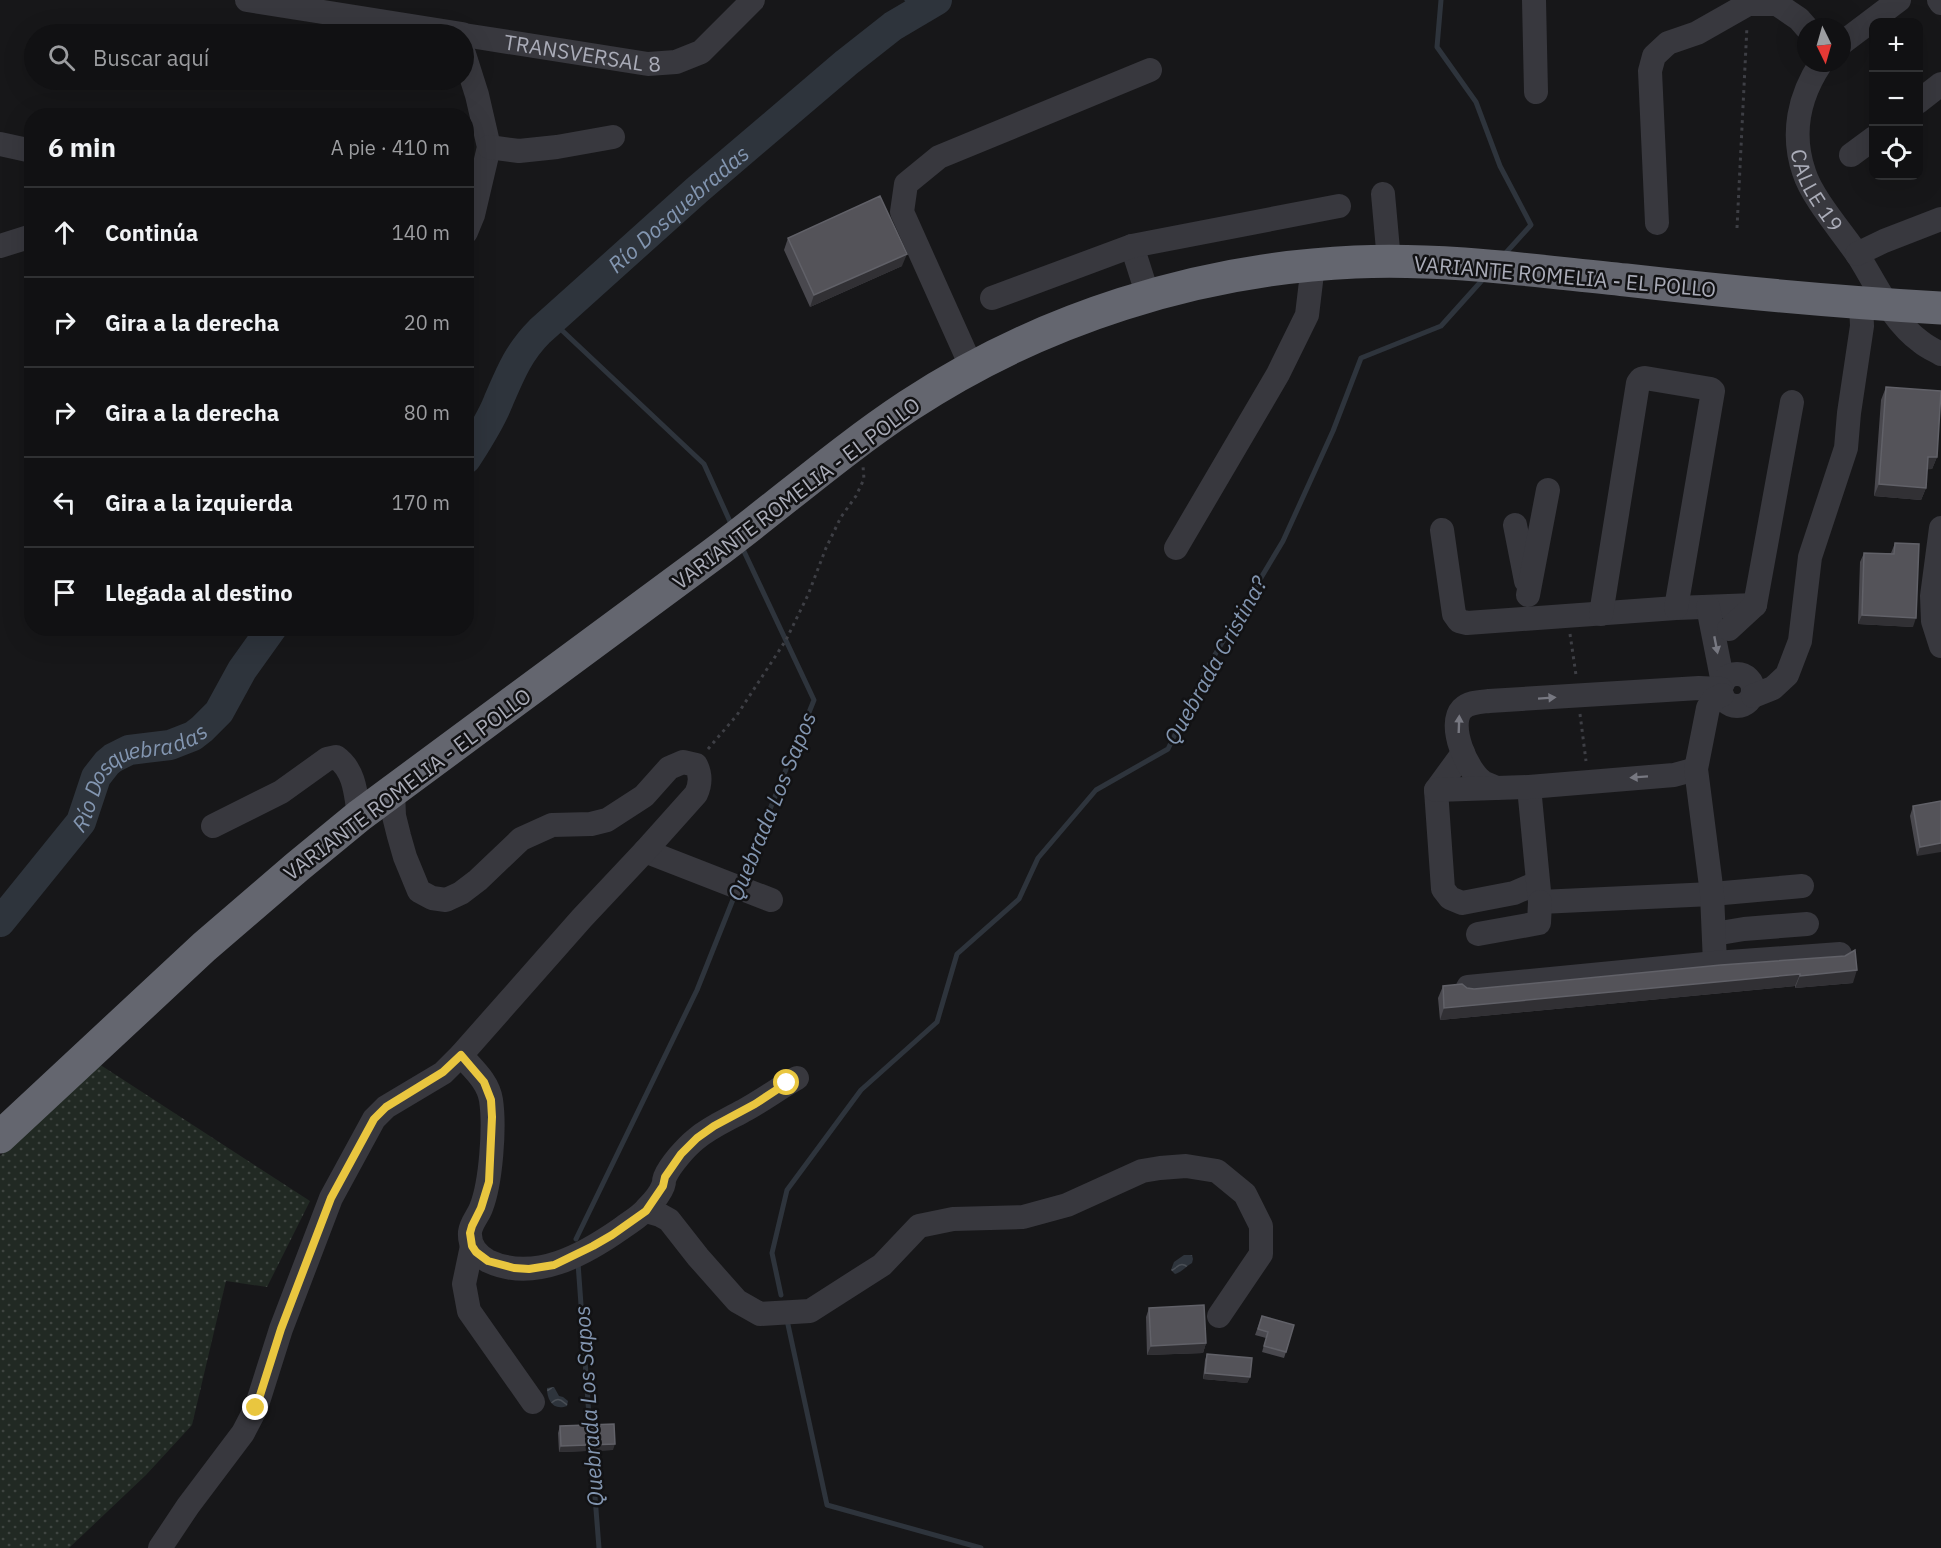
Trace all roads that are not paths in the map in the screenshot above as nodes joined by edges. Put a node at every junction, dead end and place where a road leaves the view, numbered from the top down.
1 (248, 0) edge
2 (753, 0) edge
3 (1534, 0) edge
4 (1899, 0) edge
5 (1798, 18) edge
6 (383, 24) edge
7 (1851, 36) edge
8 (474, 40) edge
9 (1150, 70) dead end
10 (1816, 72) edge
11 (474, 84) edge
12 (1941, 84) edge
13 (1536, 92) dead end
14 (1923, 98) edge
15 (613, 137) dead end
16 (1869, 142) edge
17 (0, 144) edge
18 (489, 147) junction
19 (24, 149) edge
20 (1851, 155) dead end
21 (1383, 194) dead end
22 (1339, 206) dead end
23 (474, 211) edge
24 (1941, 219) edge
25 (1657, 223) dead end
26 (24, 238) edge
27 (0, 246) edge
28 (1132, 246) junction
29 (1857, 254) junction
30 (1389, 261) junction
31 (1313, 265) junction
32 (1148, 296) junction
33 (992, 298) dead end
34 (1875, 304) junction
35 (1941, 308) edge
36 (1934, 344) edge
37 (972, 368) junction
38 (1792, 402) dead end
39 (1548, 490) dead end
40 (1515, 525) dead end
41 (1941, 528) edge
42 (1442, 530) dead end
43 (1176, 548) dead end
44 (1528, 595) junction
45 (1755, 605) junction
46 (1716, 607) junction
47 (1676, 608) junction
48 (1601, 614) junction
49 (1528, 619) junction
50 (1729, 629) junction
51 (1941, 646) edge
52 (1734, 689) junction
53 (1462, 753) junction
54 (1696, 769) junction
55 (1529, 787) junction
56 (1496, 788) junction
57 (1436, 790) junction
58 (393, 791) junction
59 (360, 816) junction
60 (213, 826) dead end
61 (645, 852) junction
62 (1802, 886) dead end
63 (1538, 892) junction
64 (1712, 894) junction
65 (771, 900) dead end
66 (1807, 924) dead end
67 (1478, 934) dead end
68 (1714, 934) junction
69 (1840, 954) edge
70 (1714, 963) junction
71 (1468, 987) edge
72 (461, 1055) junction
73 (797, 1078) dead end
74 (0, 1137) edge
75 (646, 1211) junction
76 (472, 1246) junction
77 (1219, 1316) dead end
78 (534, 1402) dead end
79 (160, 1548) edge

1 - 6 street, TRANSVERSAL 8
2 - 8 street, TRANSVERSAL 8
3 - 13 street
4 - 7 street
5 - 25 street
9 - 37 street
10 - 29 street, CALLE 19
11 - 18 street
12 - 14 street
15 - 18 street
16 - 20 street
17 - 19 street
18 - 23 street
21 - 30 street
22 - 28 street
24 - 29 street
26 - 27 street
28 - 32 street
28 - 33 street
29 - 34 street, CALLE 19
30 - 31 highway, VARIANTE ROMELIA - EL POLLO
30 - 34 highway, VARIANTE ROMELIA - EL POLLO
31 - 32 highway, VARIANTE ROMELIA - EL POLLO
31 - 43 street
32 - 37 highway, VARIANTE ROMELIA - EL POLLO
34 - 35 highway, VARIANTE ROMELIA - EL POLLO
34 - 36 street, CALLE 19
34 - 52 street
37 - 58 highway, VARIANTE ROMELIA - EL POLLO
38 - 45 street
39 - 44 street
40 - 44 street
41 - 51 street
42 - 49 street
44 - 49 street
45 - 46 street
45 - 50 street
46 - 47 street
46 - 50 street
46 -> 52 street
47 - 48 street
47 - 48 street
48 - 49 street
50 - 52 street
53 -> 52 street
52 - 54 street
53 - 56 street
53 - 57 street
54 -> 55 street
54 - 64 street
55 - 56 street
55 - 63 street
56 - 57 street
57 - 63 street
58 - 59 highway, VARIANTE ROMELIA - EL POLLO
58 - 61 street
59 - 60 street
59 - 74 highway, VARIANTE ROMELIA - EL POLLO
61 - 65 street
61 - 72 street
62 - 64 street
63 - 64 street
63 - 67 street
64 - 68 street
66 - 68 street
68 - 70 street
69 - 70 street
70 - 71 street
72 - 76 street
72 - 79 street
73 - 75 street
75 - 76 street
75 - 77 street
76 - 78 street

